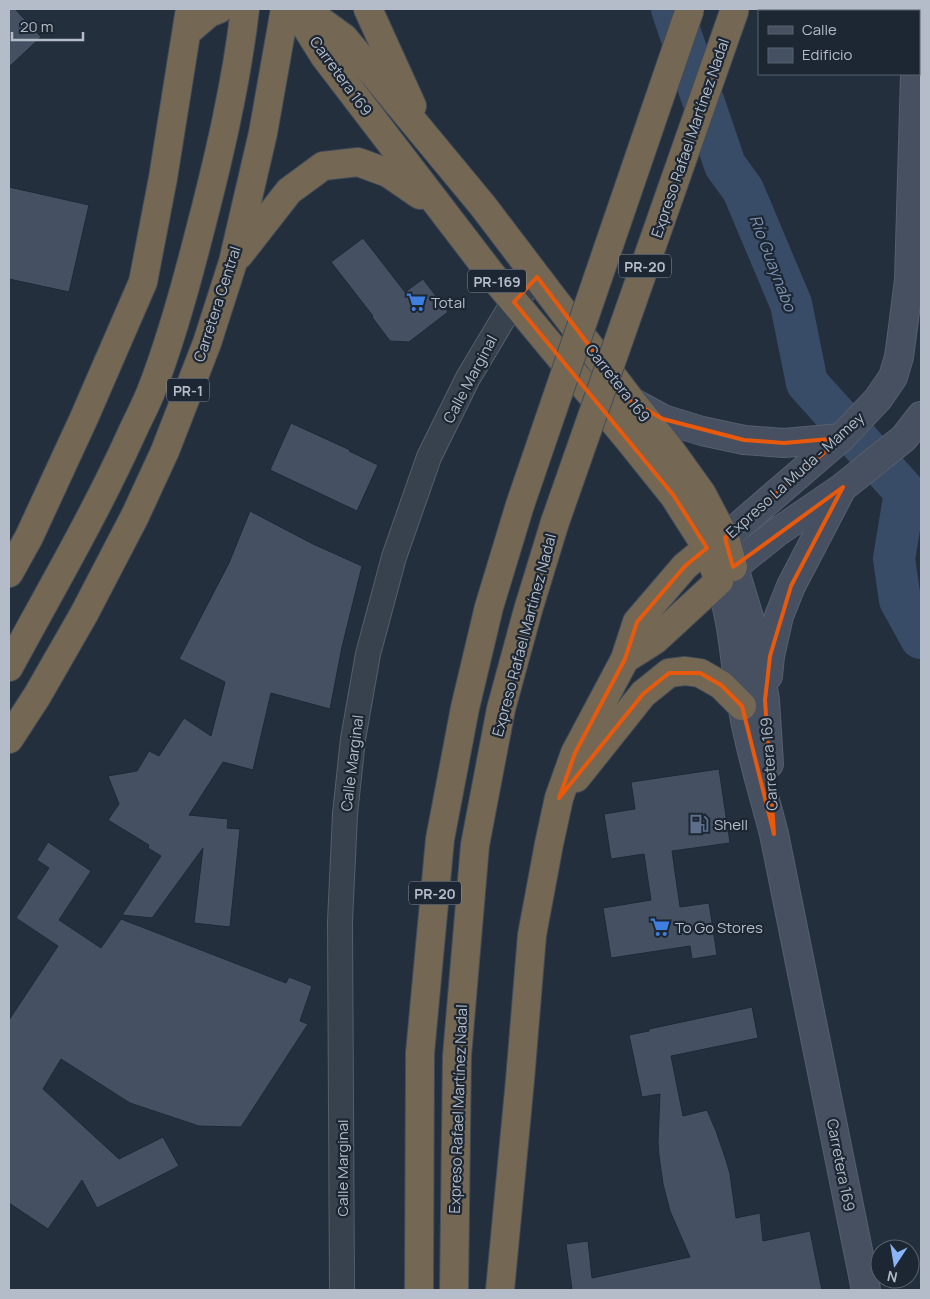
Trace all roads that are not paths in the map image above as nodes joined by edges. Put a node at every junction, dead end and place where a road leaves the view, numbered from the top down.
1 (219, 9) edge
2 (246, 9) edge
3 (285, 9) edge
4 (295, 9) edge
5 (304, 9) edge
6 (368, 9) edge
7 (690, 9) edge
8 (735, 9) edge
9 (188, 20) edge
10 (915, 75) edge
11 (419, 129) junction
12 (441, 209) junction
13 (233, 262) junction
14 (537, 277) junction
15 (514, 302) junction
16 (632, 402) junction
17 (921, 416) edge
18 (841, 438) junction
19 (843, 487) junction
20 (716, 543) junction
21 (9, 573) edge
22 (726, 574) junction
23 (625, 659) junction
24 (9, 667) edge
25 (753, 702) junction
26 (9, 739) edge
27 (559, 798) junction
28 (342, 1290) edge
29 (419, 1290) edge
30 (454, 1290) edge
31 (500, 1290) edge
32 (866, 1290) edge

1 - 9 highway
2 - 24 highway, PR-1
3 - 13 highway, Carretera Central / PR-1
4 - 12 highway, Carretera 169 / PR-169
5 - 11 highway, Carretera 169 / PR-169
6 - 11 highway
7 - 29 highway, PR-20, bridge
8 - 30 highway, Expreso Rafael Martínez Nadal / PR-20, bridge
9 - 21 highway
10 - 18 main road, Expreso La Muda - Mamey
11 - 14 highway, Carretera 169 / PR-169
12 - 13 highway
12 - 15 highway, Carretera 169 / PR-169
13 - 26 highway, Carretera Central / PR-1
14 - 15 street, Calle Marginal
14 - 16 highway, Carretera 169 / PR-169
15 - 20 highway, Carretera 169 / PR-169
15 - 28 street, Calle Marginal
16 - 18 main road
16 - 20 highway, Carretera 169 / PR-169
17 - 19 main road, Expreso La Muda - Mamey
18 - 20 main road, Expreso La Muda - Mamey
19 - 22 main road, Expreso La Muda - Mamey
19 - 25 main road
20 - 22 highway, Carretera 169 / PR-169
20 - 23 highway
22 - 23 highway
22 - 25 main road, Carretera 169 / PR-169
23 - 27 highway
25 - 27 highway
25 - 32 main road, Carretera 169 / PR-169
27 - 31 highway

